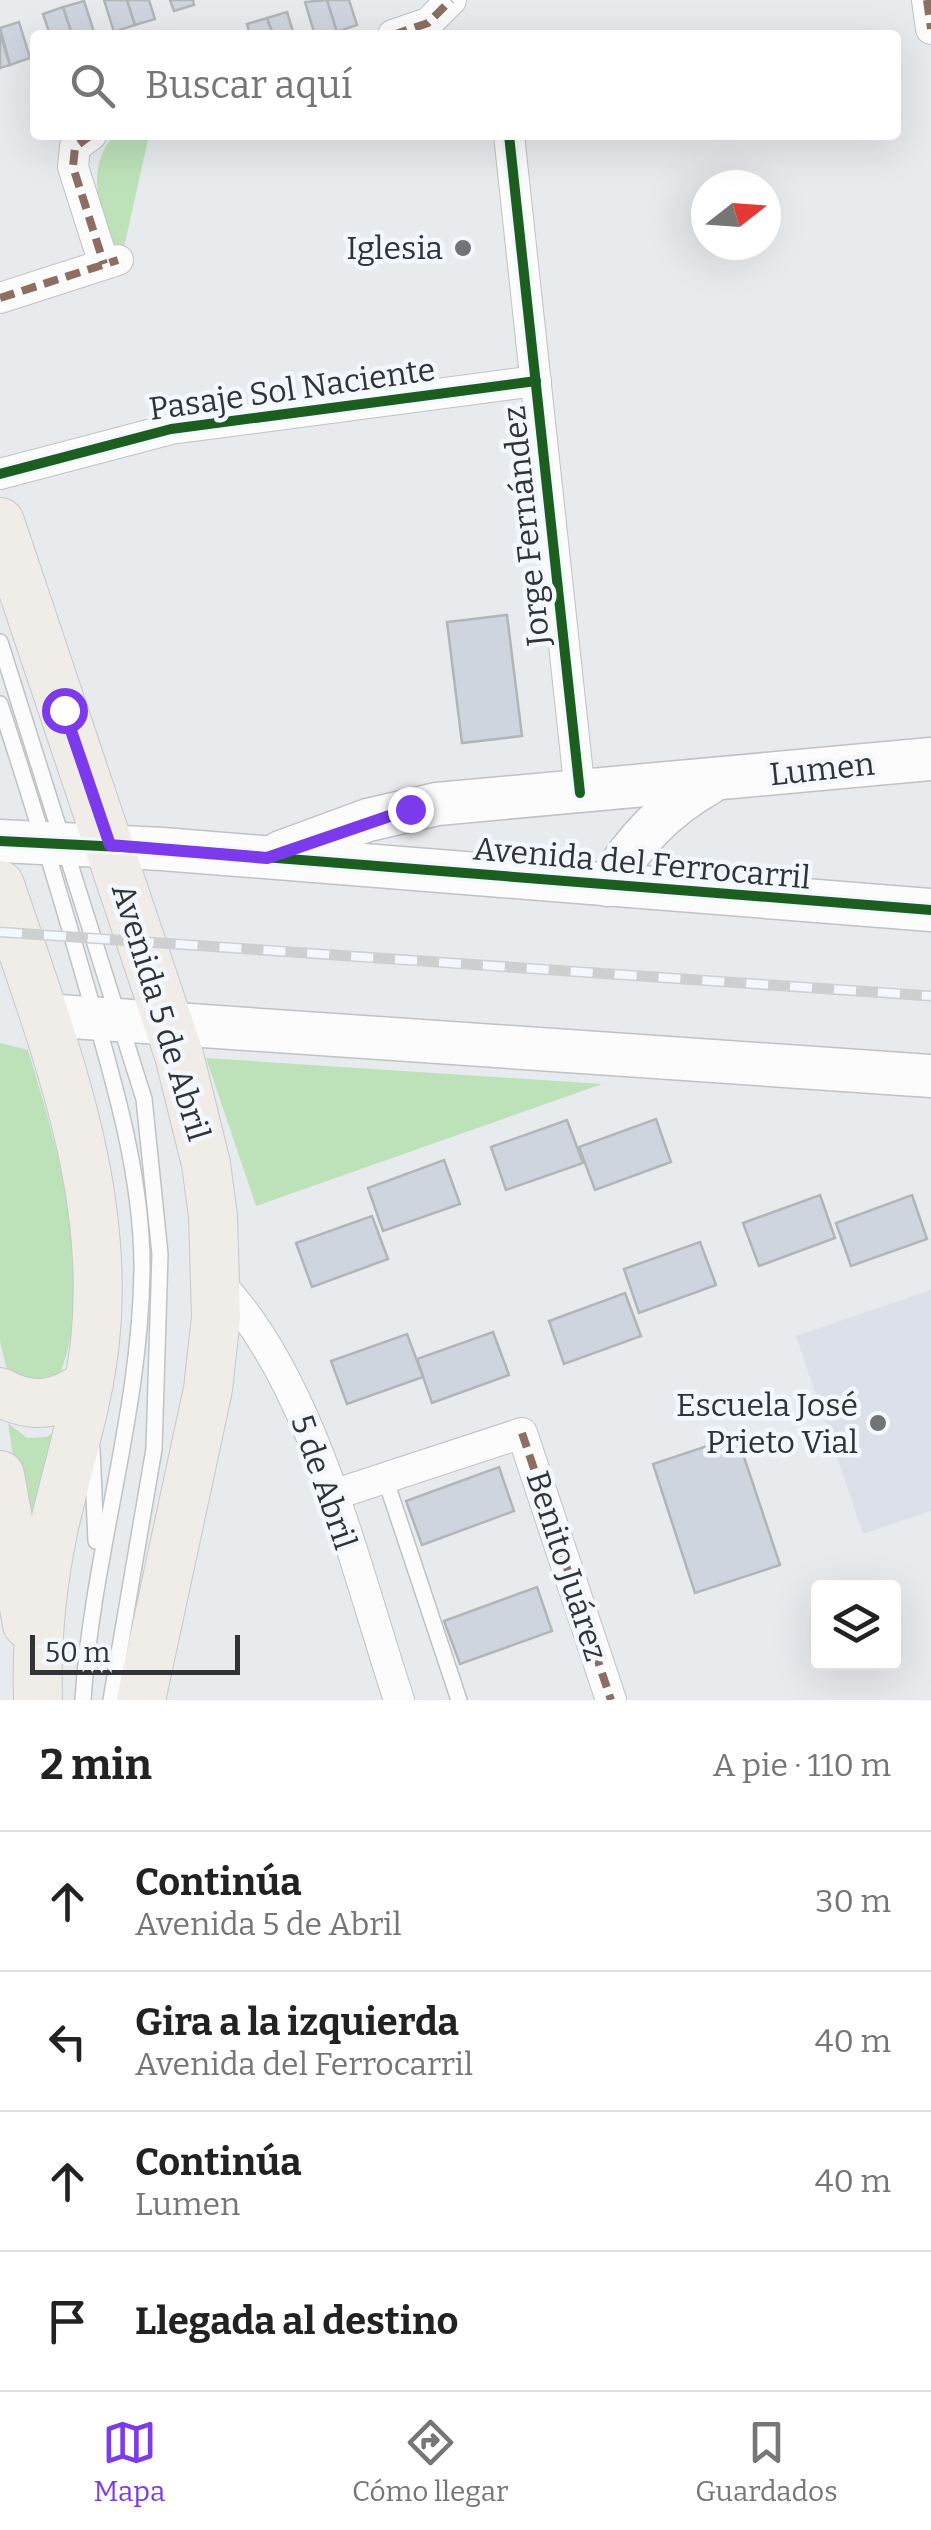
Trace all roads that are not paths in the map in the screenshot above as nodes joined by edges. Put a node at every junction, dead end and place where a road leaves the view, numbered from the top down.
1 (450, 0) edge
2 (927, 0) edge
3 (931, 29) edge
4 (408, 30) edge
5 (84, 140) edge
6 (510, 140) edge
7 (0, 298) edge
8 (536, 381) junction
9 (0, 474) edge
10 (0, 522) edge
11 (18, 629) dead end
12 (0, 642) edge
13 (0, 704) edge
14 (64, 710) junction
15 (931, 758) edge
16 (714, 780) junction
17 (580, 793) junction
18 (0, 842) edge
19 (74, 844) junction
20 (267, 858) junction
21 (0, 885) edge
22 (608, 886) junction
23 (931, 910) edge
24 (22, 1013) edge
25 (108, 1019) junction
26 (168, 1021) junction
27 (931, 1076) edge
28 (216, 1281) junction
29 (89, 1383) junction
30 (0, 1392) edge
31 (0, 1475) edge
32 (385, 1478) junction
33 (330, 1496) junction
34 (98, 1570) junction
35 (38, 1678) edge
36 (83, 1700) edge
37 (111, 1700) edge
38 (140, 1700) edge
39 (399, 1700) edge
40 (459, 1700) edge
41 (611, 1700) edge

1 - 4 street
2 - 3 street
5 - 7 street
6 - 8 street, Jorge Fernández
8 - 9 street, Pasaje Sol Naciente
8 - 17 street, Jorge Fernández
10 - 14 main road, Avenida 5 de Abril
11 - 14 lane
12 - 19 lane
13 - 19 lane
14 - 19 main road, Avenida 5 de Abril
15 - 16 street, Lumen
16 - 17 street, Lumen
16 - 22 street, Lumen
17 - 20 street, Lumen
18 - 19 street
19 - 20 street, Avenida del Ferrocarril
19 - 25 lane
19 - 25 lane
19 - 26 main road, Avenida 5 de Abril
20 - 22 street, Avenida del Ferrocarril
21 - 24 main road
22 - 23 street, Avenida del Ferrocarril
24 - 25 street
24 - 29 main road
25 - 26 street
25 - 34 lane
25 - 37 lane
26 - 27 street
26 - 28 main road, Avenida 5 de Abril
28 - 33 street, 5 de Abril
28 - 38 main road, Avenida 5 de Abril
29 - 30 main road
29 - 34 lane
29 - 35 main road
31 - 35 main road
32 - 33 street
32 - 40 lane
32 - 41 street, Benito Juárez
33 - 39 street, 5 de Abril
34 - 36 lane

